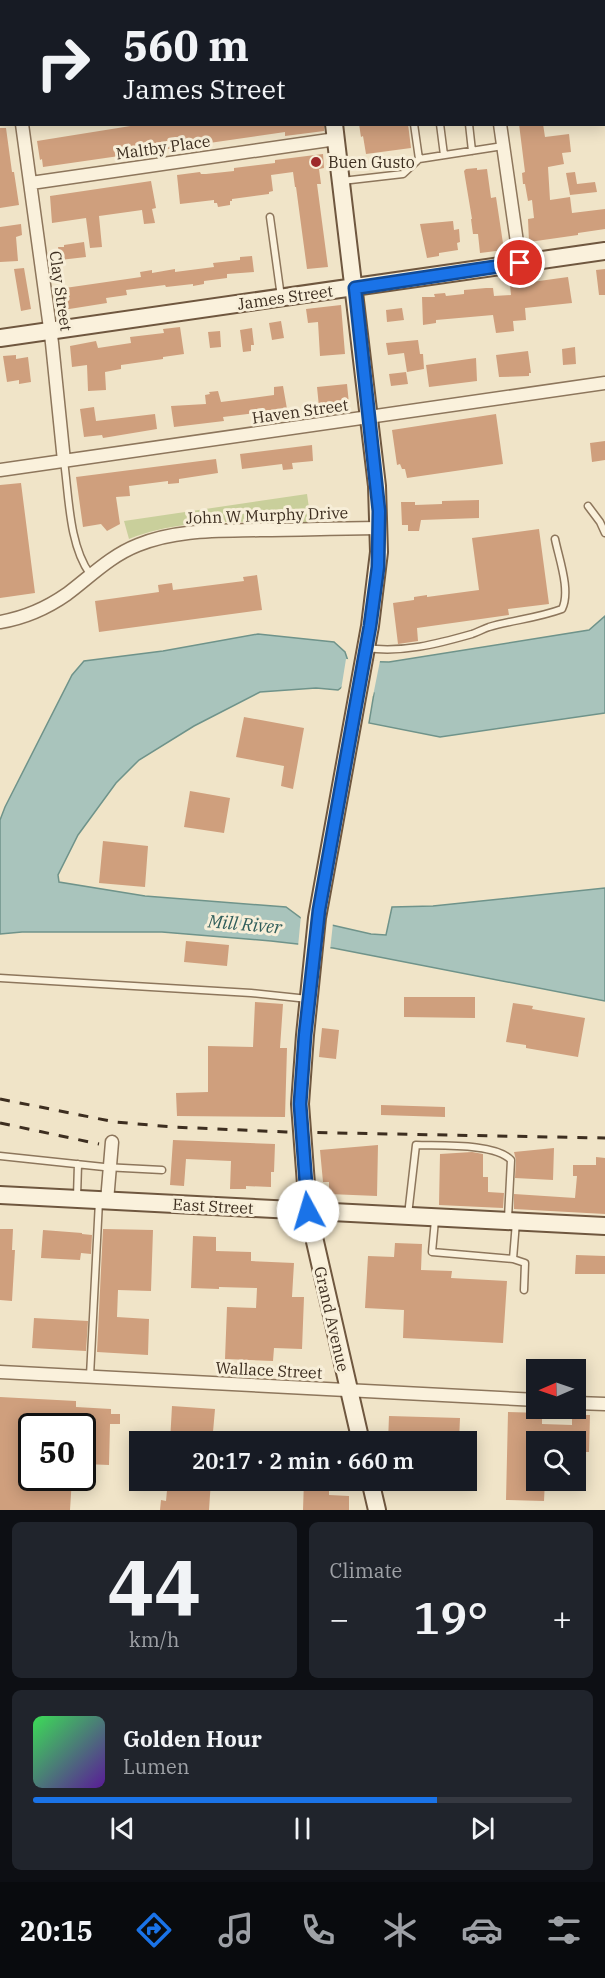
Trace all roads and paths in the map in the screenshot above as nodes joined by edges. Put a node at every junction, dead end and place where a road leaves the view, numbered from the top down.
1 (22, 126) edge
2 (414, 126) edge
3 (440, 126) edge
4 (469, 126) edge
5 (500, 126) edge
6 (335, 132) edge
7 (503, 146) junction
8 (472, 151) junction
9 (444, 155) junction
10 (419, 159) junction
11 (341, 181) junction
12 (31, 183) junction
13 (270, 217) dead end
14 (605, 251) edge
15 (520, 263) junction
16 (355, 288) junction
17 (282, 298) junction
18 (49, 330) junction
19 (0, 338) edge
20 (605, 383) edge
21 (370, 417) junction
22 (64, 461) junction
23 (0, 470) edge
24 (588, 506) dead end
25 (380, 528) junction
26 (605, 533) edge
27 (555, 539) dead end
28 (90, 574) junction
29 (0, 622) edge
30 (365, 654) junction
31 (0, 978) edge
32 (308, 999) junction
33 (112, 1142) dead end
34 (0, 1155) edge
35 (78, 1164) junction
36 (110, 1168) junction
37 (162, 1170) dead end
38 (0, 1195) edge
39 (77, 1199) junction
40 (103, 1201) junction
41 (308, 1211) junction
42 (408, 1216) junction
43 (435, 1217) junction
44 (512, 1221) junction
45 (605, 1226) edge
46 (513, 1259) junction
47 (524, 1290) dead end
48 (0, 1372) edge
49 (90, 1377) junction
50 (349, 1390) junction
51 (526, 1399) edge
52 (586, 1403) edge
53 (605, 1404) edge
54 (358, 1431) edge
55 (373, 1491) edge
56 (377, 1510) edge

1 - 12 street, Clay Street
2 - 10 lane
3 - 9 lane
4 - 8 lane
5 - 7 street
6 - 11 main road, Grand Avenue
6 - 12 street, Maltby Place
7 - 8 lane
7 - 15 street
8 - 9 lane
9 - 10 lane
10 - 11 lane
11 - 16 main road, Grand Avenue
12 - 18 street, Clay Street
13 - 17 lane
14 - 15 main road, James Street
15 - 16 main road, James Street
16 - 17 main road, James Street
16 - 21 main road, Grand Avenue
17 - 18 main road, James Street
18 - 19 main road, James Street
18 - 22 street, Clay Street
20 - 21 street, Haven Street
21 - 22 street, Haven Street
21 - 25 main road, Grand Avenue
22 - 23 street, Haven Street
22 - 28 lane
24 - 26 lane
25 - 28 street, John W Murphy Drive
25 - 30 main road, Grand Avenue
27 - 30 lane
28 - 29 street, John W Murphy Drive
30 - 32 main road, Grand Avenue
31 - 32 lane
32 - 41 main road, Grand Avenue
33 - 36 street
34 - 35 lane
35 - 36 lane
35 - 39 lane
36 - 37 lane
36 - 40 street
38 - 39 main road, East Street
39 - 40 main road, East Street
40 - 41 main road, East Street
40 - 49 lane
41 - 42 main road, East Street
41 - 50 main road, Grand Avenue
42 - 43 main road, East Street
42 - 44 lane
43 - 44 main road, East Street
43 - 46 lane
44 - 45 main road, East Street
44 - 46 lane
46 - 47 lane
48 - 49 street, Wallace Street
49 - 50 street, Wallace Street
50 - 51 street, Wallace Street
50 - 54 main road, Grand Avenue
52 - 53 street
55 - 56 main road

